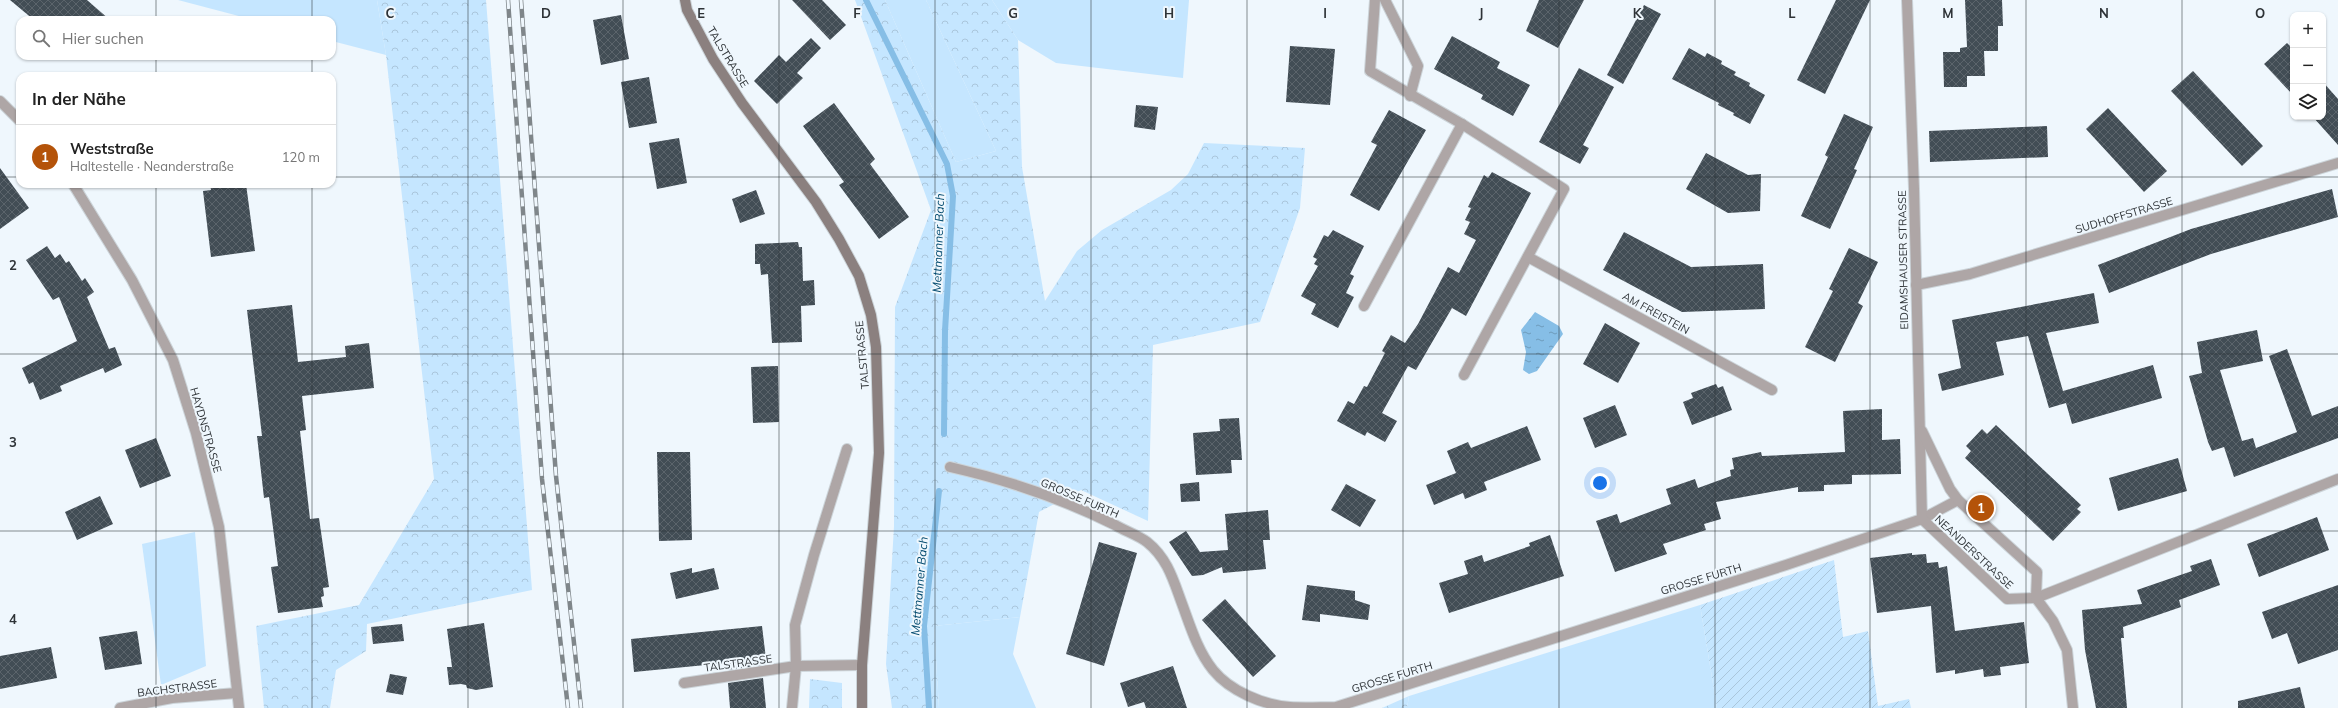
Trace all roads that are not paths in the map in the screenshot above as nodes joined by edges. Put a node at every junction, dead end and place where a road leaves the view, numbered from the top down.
1 (685, 0) edge
2 (1376, 0) edge
3 (1385, 0) edge
4 (1907, 0) edge
5 (1410, 96) junction
6 (0, 101) edge
7 (16, 117) edge
8 (1462, 124) junction
9 (2338, 163) edge
10 (75, 188) edge
11 (1528, 257) junction
12 (1916, 285) junction
13 (1364, 306) dead end
14 (1464, 374) dead end
15 (1772, 390) dead end
16 (1920, 427) junction
17 (847, 449) dead end
18 (950, 467) dead end
19 (2338, 479) edge
20 (1958, 500) junction
21 (1922, 519) junction
22 (2036, 598) junction
23 (862, 665) junction
24 (796, 666) junction
25 (684, 683) dead end
26 (236, 693) junction
27 (120, 708) edge
28 (239, 708) edge
29 (792, 708) edge
30 (862, 708) edge
31 (2073, 708) edge

1 - 23 main road, TALSTRASSE
2 - 5 street
3 - 5 street
4 - 12 street, EIDAMSHAUSER STRASSE
5 - 8 street
6 - 7 street
8 - 11 street
8 - 13 street
9 - 12 street, SUDHOFFSTRASSE
10 - 26 street, HAYDNSTRASSE
11 - 14 street
11 - 15 street, AM FREISTEIN
12 - 16 street, EIDAMSHAUSER STRASSE
16 - 20 street
16 - 21 street, EIDAMSHAUSER STRASSE
17 - 24 street
18 - 21 street, GROSSE FURTH
19 - 22 street, NEANDERSTRASSE
20 - 21 street, GROSSE FURTH
20 - 22 street
21 - 22 street, NEANDERSTRASSE
22 - 31 street
23 - 24 street, TALSTRASSE
23 - 30 main road, TALSTRASSE
24 - 25 street, TALSTRASSE
24 - 29 street
26 - 27 street, BACHSTRASSE
26 - 28 street, HAYDNSTRASSE

